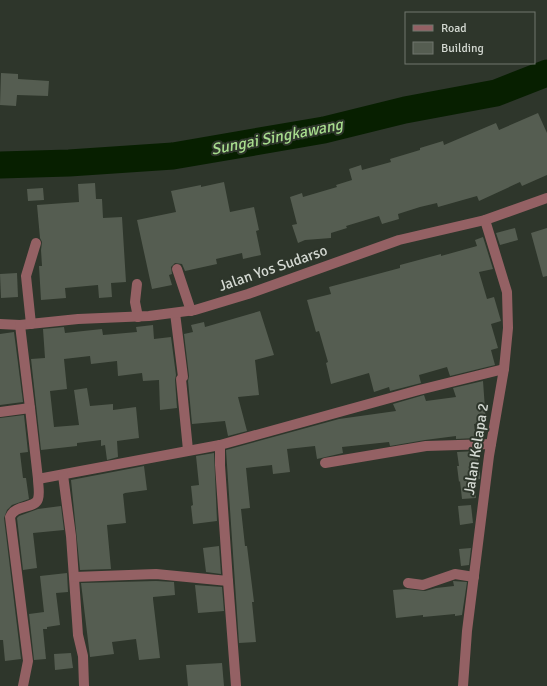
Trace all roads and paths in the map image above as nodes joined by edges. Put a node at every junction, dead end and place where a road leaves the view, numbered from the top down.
1 (547, 198) edge
2 (485, 220) junction
3 (36, 243) dead end
4 (177, 270) dead end
5 (137, 284) dead end
6 (191, 311) junction
7 (175, 313) junction
8 (138, 317) junction
9 (0, 324) edge
10 (31, 324) junction
11 (20, 325) junction
12 (504, 369) junction
13 (30, 408) junction
14 (0, 412) edge
15 (220, 444) junction
16 (491, 444) junction
17 (188, 450) junction
18 (325, 463) dead end
19 (63, 475) junction
20 (38, 479) junction
21 (74, 577) junction
22 (474, 577) junction
23 (228, 581) junction
24 (408, 583) dead end
25 (24, 686) edge
26 (84, 686) edge
27 (236, 686) edge
28 (463, 686) edge

1 - 2 street, Jalan Yos Sudarso
2 - 6 street, Jalan Yos Sudarso
2 - 12 street, Jalan Kelapa 2
3 - 10 street
4 - 6 street
5 - 8 street
6 - 7 street, Jalan Yos Sudarso
7 - 8 street, Jalan Yos Sudarso
7 - 17 street
8 - 10 street, Jalan Yos Sudarso
9 - 11 street, Jalan Yos Sudarso
10 - 11 street, Jalan Yos Sudarso
11 - 13 street
12 - 15 street
12 - 16 street, Jalan Kelapa 2
13 - 14 street
13 - 20 street
15 - 17 street
15 - 23 street
16 - 18 street
16 - 22 street, Jalan Kelapa 2
17 - 19 street
19 - 20 street
19 - 21 street
20 - 25 street
21 - 23 street
21 - 26 street
22 - 24 street
22 - 28 street, Jalan Kelapa 2
23 - 27 street

